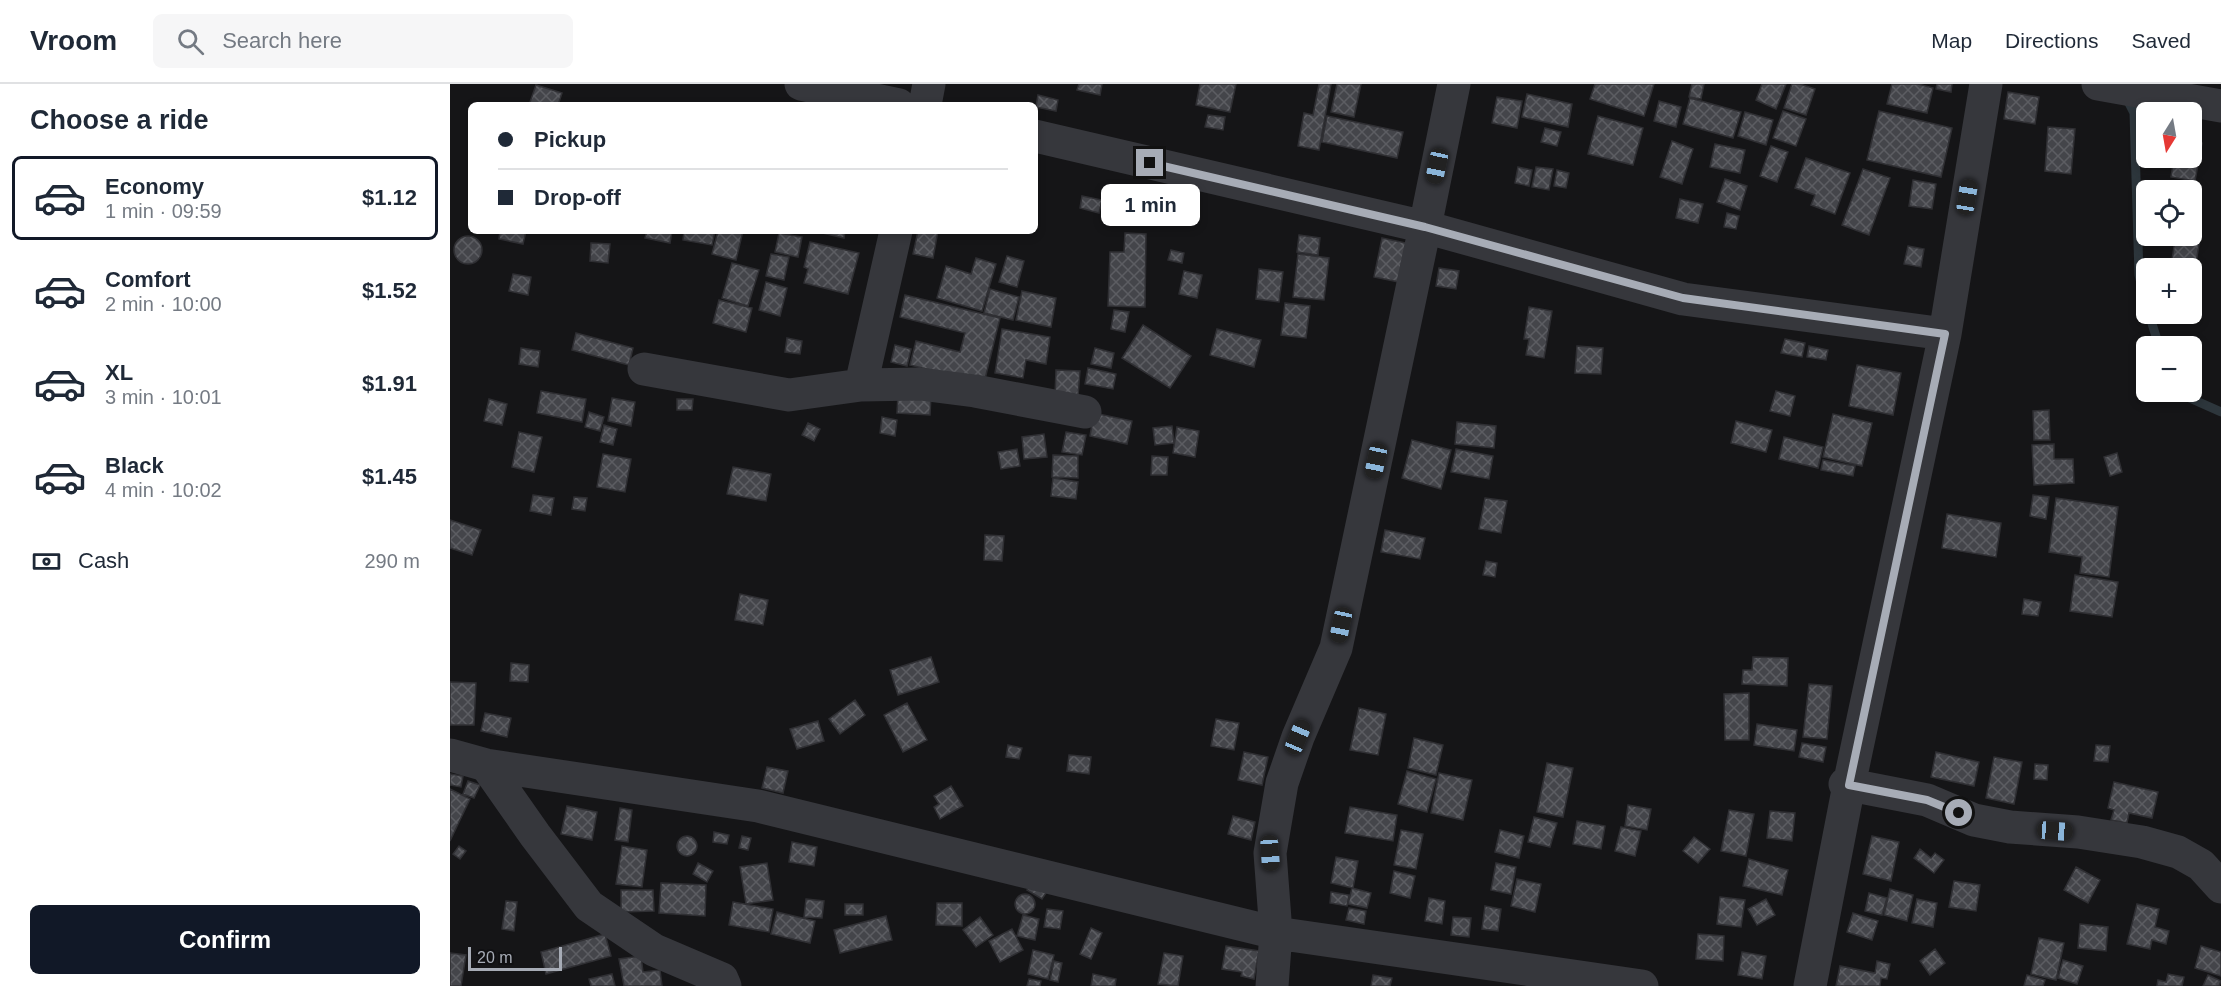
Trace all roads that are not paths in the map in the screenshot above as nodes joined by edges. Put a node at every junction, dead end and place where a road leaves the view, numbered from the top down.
1 (801, 84) edge
2 (929, 84) edge
3 (1454, 84) edge
4 (1986, 84) edge
5 (2098, 84) edge
6 (885, 102) edge
7 (926, 102) edge
8 (2221, 106) edge
9 (1038, 137) edge
10 (1425, 227) junction
11 (895, 234) edge
12 (1945, 334) junction
13 (644, 369) dead end
14 (861, 385) junction
15 (1085, 412) dead end
16 (450, 755) edge
17 (486, 765) junction
18 (1847, 785) junction
19 (2221, 887) edge
20 (1276, 933) junction
21 (725, 986) edge
22 (1272, 986) edge
23 (1642, 986) edge
24 (1810, 986) edge

1 - 6 street
2 - 7 street
3 - 10 street
4 - 12 street
5 - 8 street
9 - 10 street
10 - 12 street
10 - 20 street
11 - 14 street
12 - 18 street
13 - 14 street
14 - 15 street
16 - 17 street
17 - 20 street
17 - 21 street
18 - 19 street
18 - 24 street
20 - 22 street
20 - 23 street

